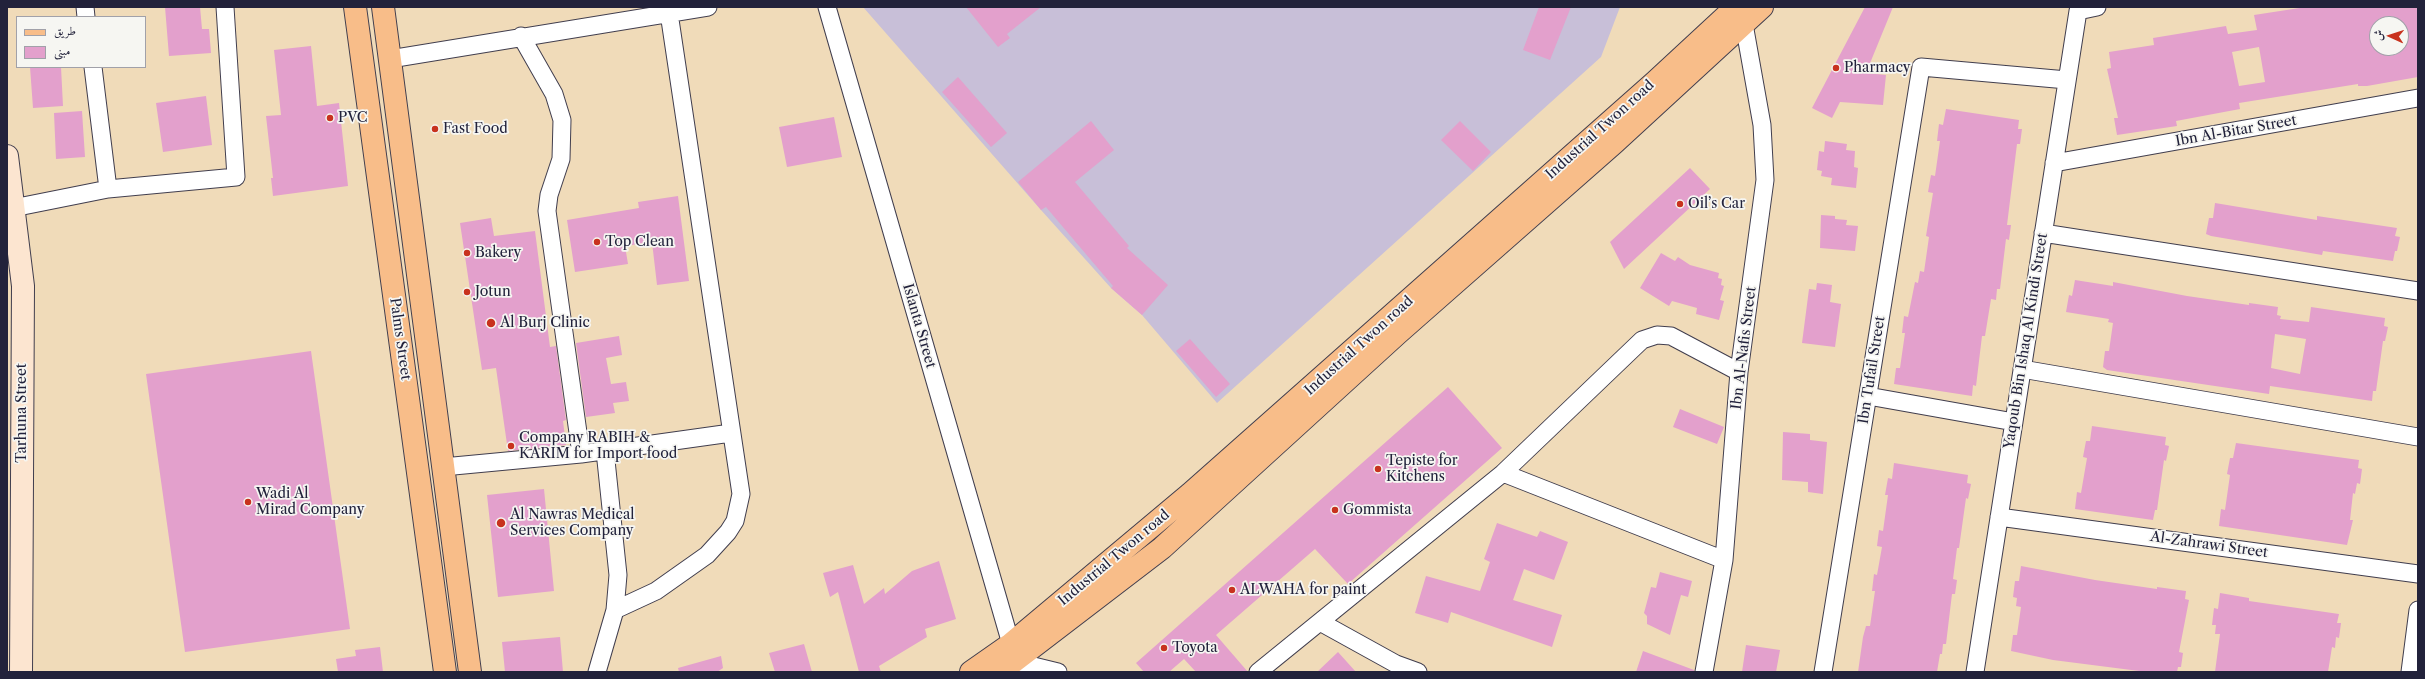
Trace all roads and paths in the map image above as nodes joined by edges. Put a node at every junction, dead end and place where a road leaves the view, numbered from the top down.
1 (225, 7) edge
2 (355, 7) edge
3 (383, 7) edge
4 (708, 7) edge
5 (827, 7) edge
6 (1762, 7) edge
7 (2097, 7) edge
8 (669, 13) junction
9 (1732, 13) edge
10 (521, 36) junction
11 (390, 59) junction
12 (93, 68) edge
13 (2067, 80) junction
14 (2418, 98) edge
15 (7, 156) edge
16 (2054, 163) junction
17 (108, 189) junction
18 (13, 208) junction
19 (2043, 233) junction
20 (2418, 291) edge
21 (2022, 370) junction
22 (1739, 372) junction
23 (1868, 396) junction
24 (2014, 422) junction
25 (731, 433) junction
26 (2418, 437) edge
27 (605, 451) junction
28 (581, 454) junction
29 (443, 467) junction
30 (1503, 473) junction
31 (1999, 517) junction
32 (1724, 560) junction
33 (2418, 574) edge
34 (615, 610) junction
35 (2418, 610) edge
36 (1320, 622) junction
37 (1005, 664) edge
38 (21, 672) edge
39 (445, 672) edge
40 (470, 672) edge
41 (597, 672) edge
42 (971, 672) edge
43 (1058, 672) edge
44 (1258, 672) edge
45 (1418, 672) edge
46 (1704, 672) edge
47 (1823, 672) edge
48 (1975, 672) edge
49 (2410, 672) edge

1 - 17 street
2 - 39 main road, Palms Street
3 - 11 main road, Palms Street
4 - 8 street
5 - 37 street, Islanta Street
6 - 9 main road, Industrial Twon road
7 - 13 street, Yaqoub Bin Ishaq Al Kindi Street
8 - 10 street
8 - 25 street
9 - 22 street, Ibn Al-Nafis Street
9 - 37 main road, Industrial Twon road
10 - 11 street
10 - 28 street
11 - 29 main road, Palms Street
12 - 17 street
13 - 16 street, Yaqoub Bin Ishaq Al Kindi Street
13 - 23 street, Ibn Tufail Street
14 - 16 street, Ibn Al-Bitar Street
15 - 18 main road, Tarhuna Street
16 - 19 street, Yaqoub Bin Ishaq Al Kindi Street
17 - 18 street
18 - 38 main road, Tarhuna Street
19 - 20 street
19 - 21 street, Yaqoub Bin Ishaq Al Kindi Street
21 - 24 street, Yaqoub Bin Ishaq Al Kindi Street
21 - 26 street
22 - 30 street
22 - 32 street, Ibn Al-Nafis Street
23 - 24 street
23 - 47 street, Ibn Tufail Street
24 - 31 street, Yaqoub Bin Ishaq Al Kindi Street
25 - 27 street
25 - 34 street
27 - 28 street
27 - 34 street
28 - 29 street
29 - 40 main road, Palms Street
30 - 32 street
30 - 36 street
31 - 33 street, Al-Zahrawi Street
31 - 48 street, Yaqoub Bin Ishaq Al Kindi Street
32 - 46 street, Ibn Al-Nafis Street
34 - 41 street
35 - 49 street
36 - 44 street
36 - 45 street
37 - 42 main road, Industrial Twon road
37 - 43 street

